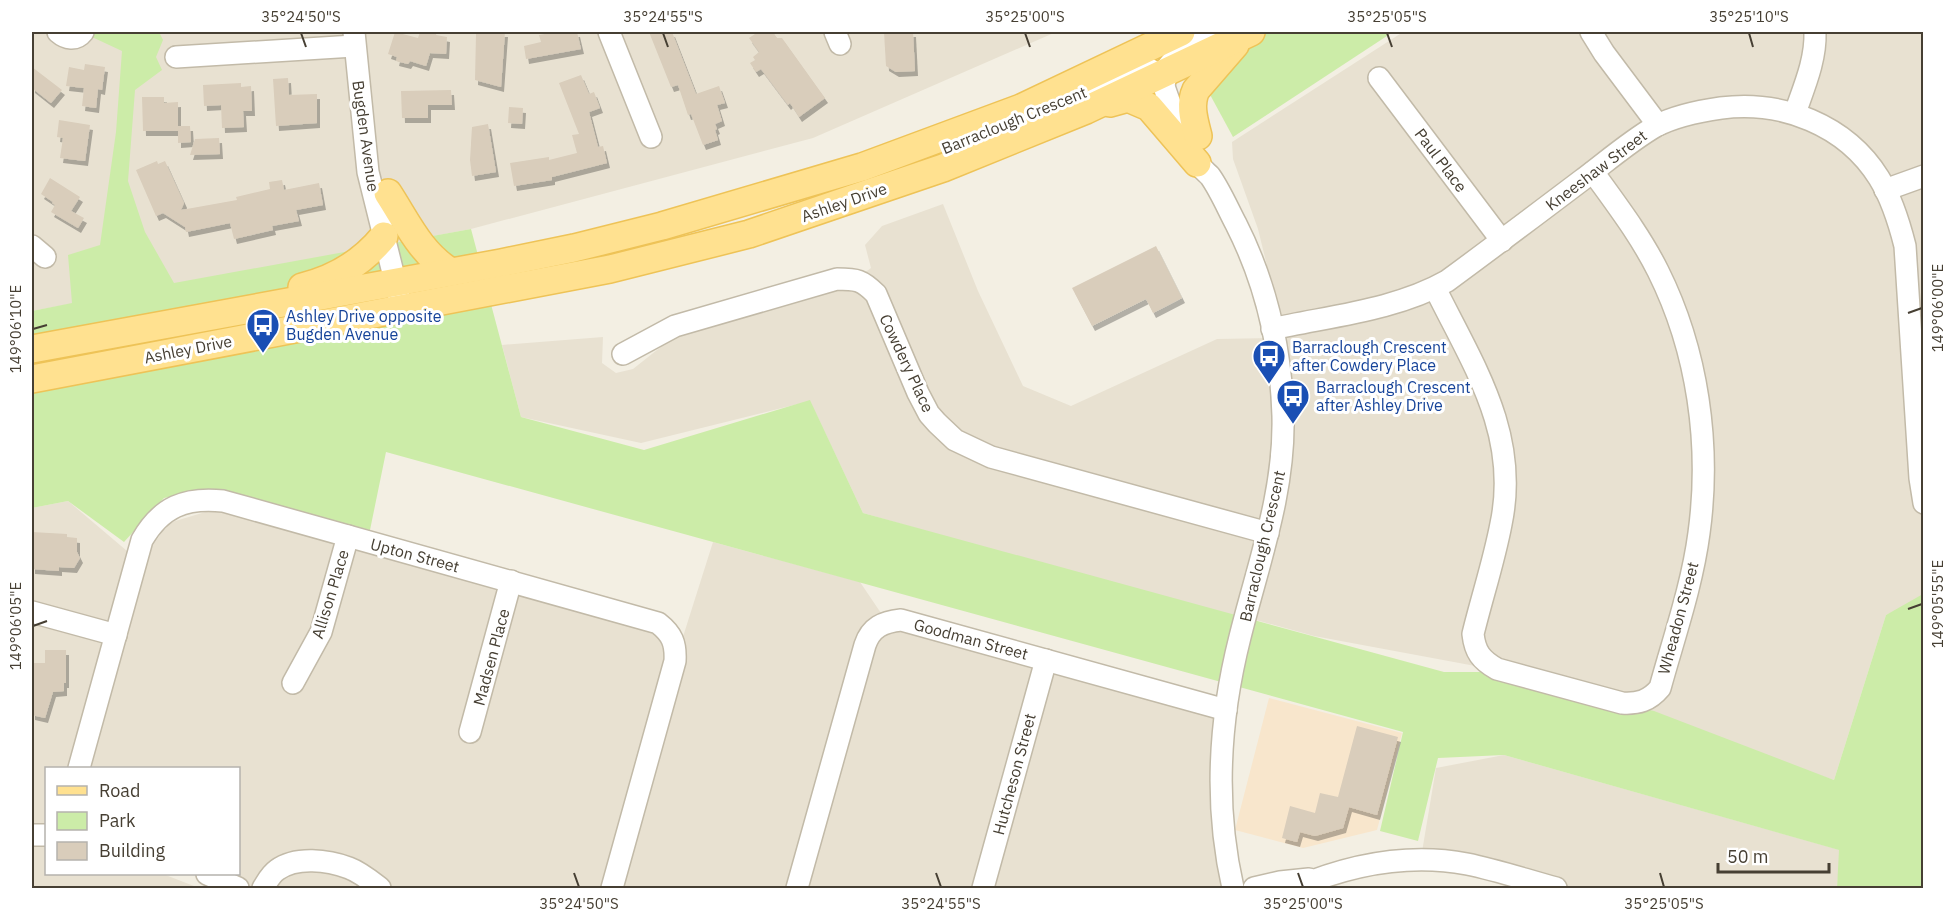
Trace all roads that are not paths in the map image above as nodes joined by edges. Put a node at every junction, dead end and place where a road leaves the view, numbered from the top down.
1 (58, 32) edge
2 (83, 32) edge
3 (609, 32) edge
4 (1181, 32) edge
5 (1210, 32) edge
6 (1591, 32) edge
7 (1815, 32) edge
8 (1247, 33) edge
9 (354, 39) edge
10 (176, 57) dead end
11 (1161, 76) junction
12 (1379, 78) dead end
13 (1086, 110) junction
14 (1795, 113) junction
15 (364, 120) junction
16 (1658, 125) junction
17 (651, 136) dead end
18 (1202, 159) junction
19 (862, 168) junction
20 (1593, 172) junction
21 (1923, 176) edge
22 (1885, 190) junction
23 (388, 193) junction
24 (384, 236) junction
25 (1502, 241) junction
26 (451, 272) junction
27 (402, 281) junction
28 (1434, 288) junction
29 (409, 308) junction
30 (202, 317) junction
31 (1272, 329) junction
32 (32, 350) edge
33 (623, 354) dead end
34 (32, 379) edge
35 (1919, 392) edge
36 (1923, 503) edge
37 (1268, 533) junction
38 (348, 536) junction
39 (512, 581) junction
40 (32, 612) edge
41 (116, 635) junction
42 (1046, 660) junction
43 (293, 683) dead end
44 (1226, 710) junction
45 (470, 732) dead end
46 (79, 767) edge
47 (211, 875) edge
48 (1322, 877) junction
49 (238, 888) edge
50 (262, 888) edge
51 (380, 888) edge
52 (612, 888) edge
53 (797, 888) edge
54 (982, 888) edge
55 (1233, 888) edge
56 (1254, 888) edge
57 (1295, 888) edge
58 (1556, 888) edge

1 - 2 street
3 - 17 street
4 - 19 main road, Ashley Drive
5 - 11 street
6 - 16 street
7 - 14 street
8 - 11 main road, Ashley Drive
8 - 18 main road
9 - 10 street
9 - 15 street, Bugden Avenue
11 - 13 main road, Ashley Drive
11 - 18 street, Barraclough Crescent
11 - 19 street, Barraclough Crescent
12 - 25 street, Paul Place
13 - 18 main road
13 - 29 main road, Ashley Drive
14 - 16 street, Kneeshaw Street
14 - 22 street, Kneeshaw Street
15 - 23 street
15 - 24 street, Bugden Avenue
16 - 20 street, Kneeshaw Street
18 - 31 street, Barraclough Crescent
19 - 26 main road, Ashley Drive
20 - 25 street, Kneeshaw Street
20 - 28 street, Wheadon Street
21 - 22 street
22 - 35 street, Kneeshaw Street
23 - 26 main road
23 - 27 street
24 - 27 street, Bugden Avenue
24 - 30 main road
25 - 28 street, Kneeshaw Street
26 - 27 main road, Ashley Drive
27 - 29 street, Bugden Avenue
27 - 30 main road, Ashley Drive
28 - 31 street, Kneeshaw Street
29 - 34 main road, Ashley Drive
30 - 32 main road, Ashley Drive
31 - 37 street, Barraclough Crescent
33 - 37 street, Cowdery Place
35 - 36 street, Kneeshaw Street
37 - 44 street, Barraclough Crescent
38 - 39 street, Upton Street
38 - 41 street, Upton Street
38 - 43 street, Allison Place
39 - 45 street, Madsen Place
39 - 52 street, Upton Street
40 - 41 street
41 - 46 street, Upton Street
42 - 44 street, Goodman Street
42 - 53 street, Goodman Street
42 - 54 street, Hutcheson Street
44 - 55 street, Barraclough Crescent
47 - 49 street
48 - 56 street
48 - 57 street
48 - 58 street
50 - 51 street

